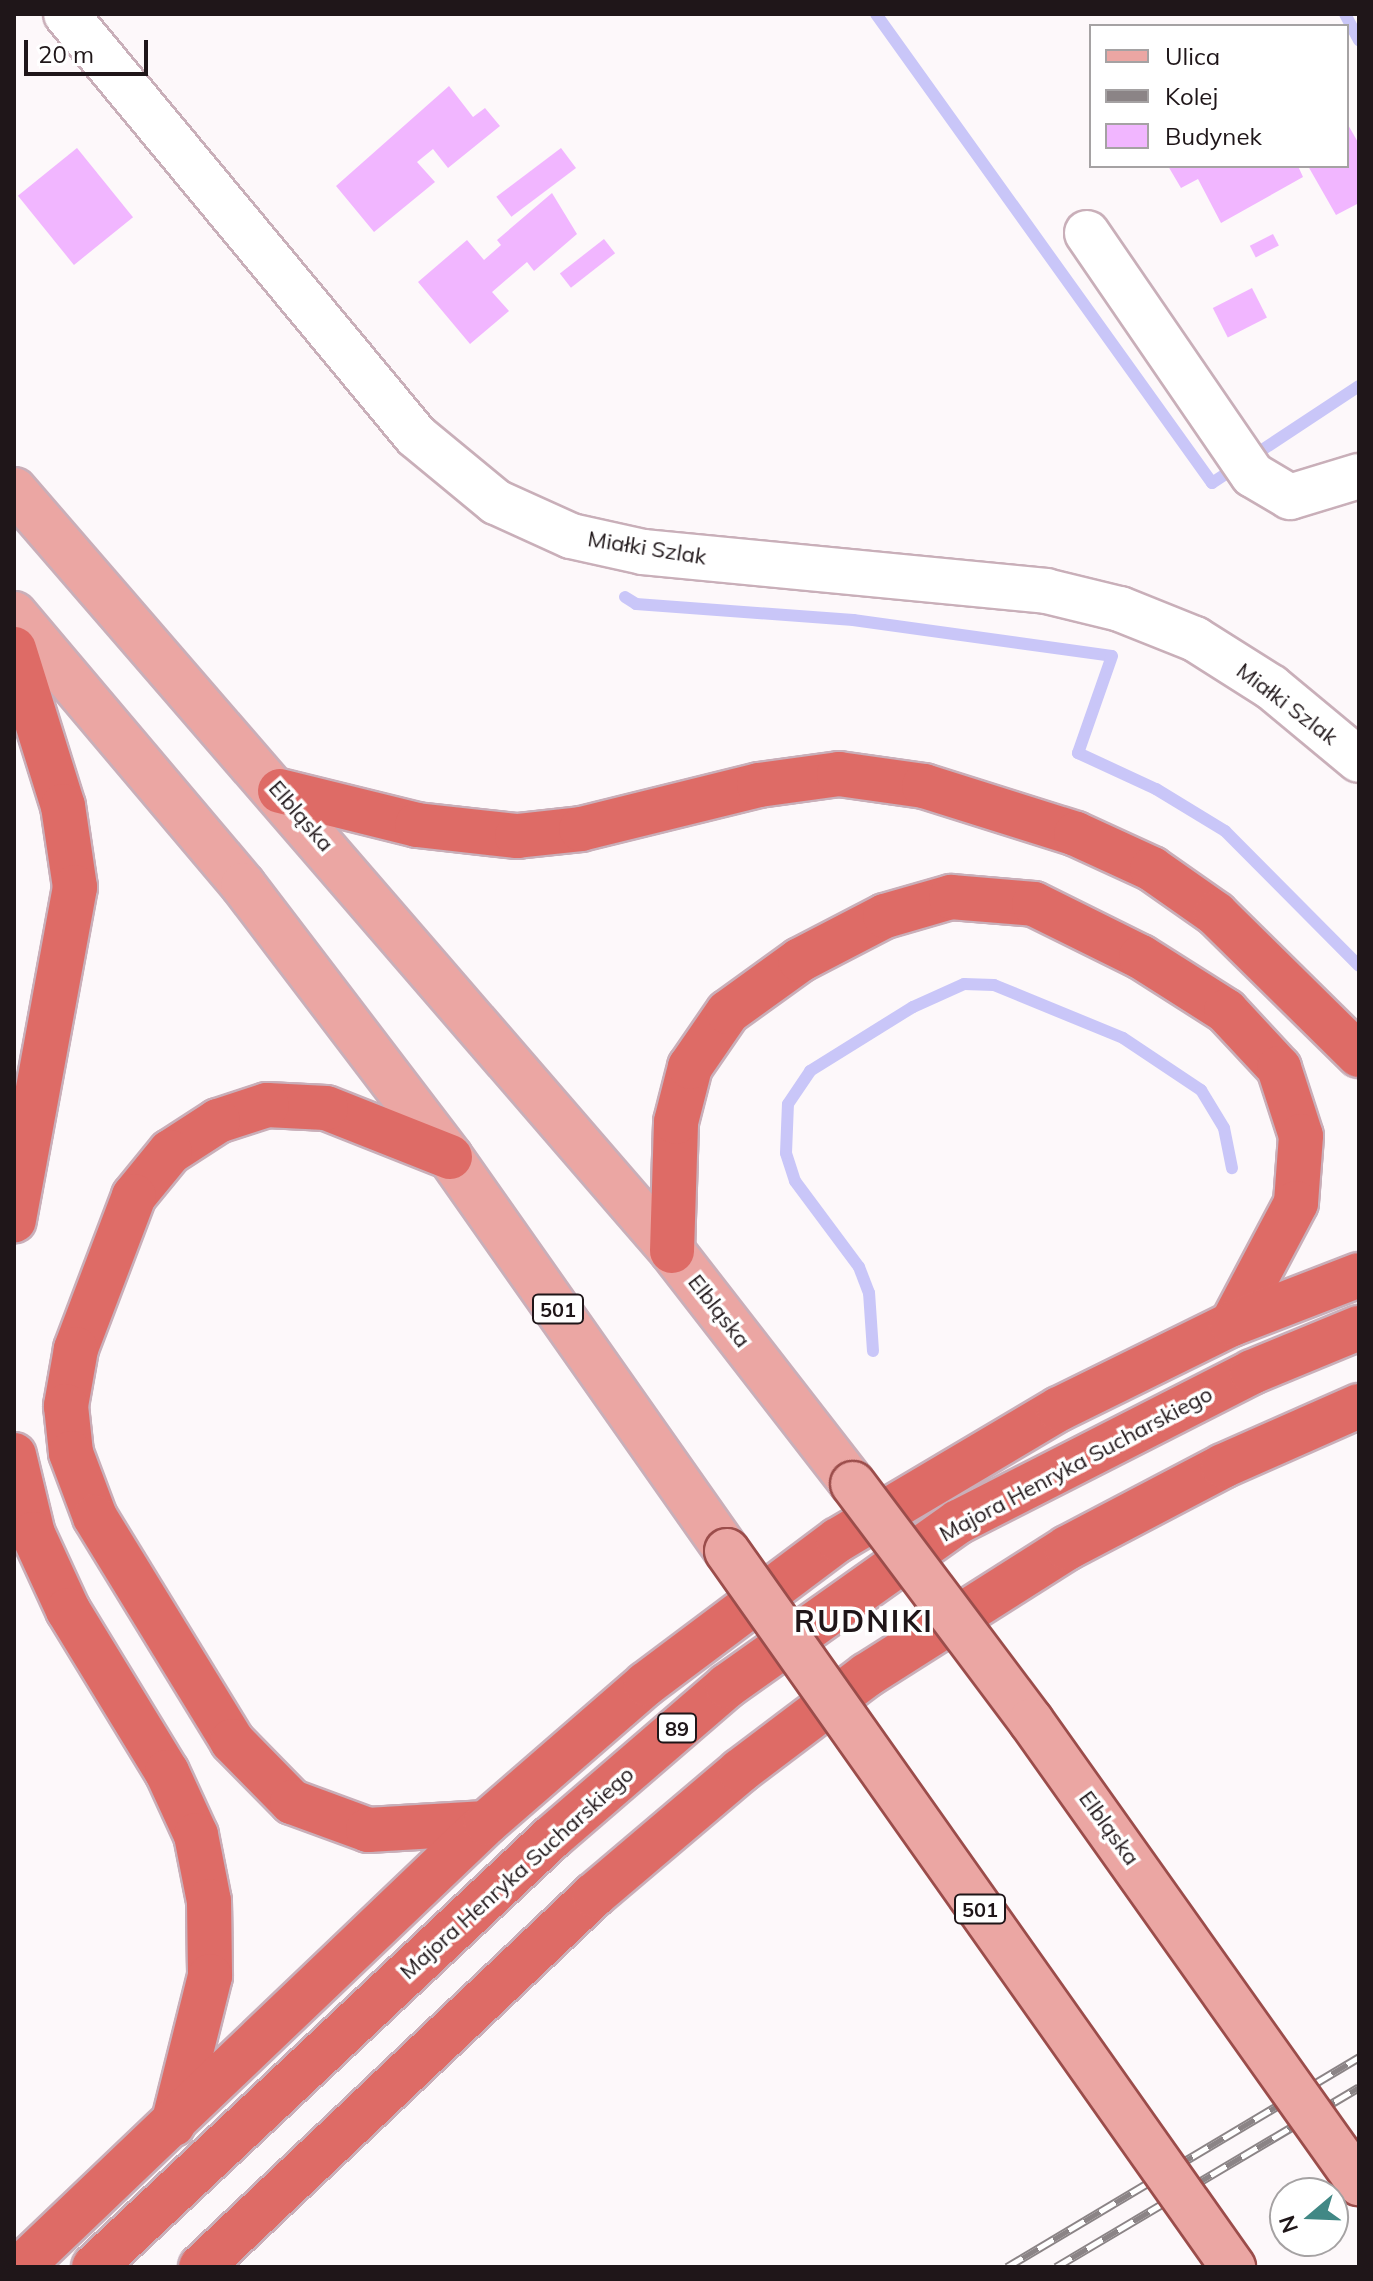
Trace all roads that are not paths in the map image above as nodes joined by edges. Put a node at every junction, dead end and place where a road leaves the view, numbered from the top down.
1 (66, 14) edge
2 (1087, 233) dead end
3 (1359, 476) edge
4 (14, 490) edge
5 (14, 614) edge
6 (14, 649) edge
7 (1359, 760) edge
8 (280, 791) junction
9 (1359, 1055) edge
10 (450, 1157) junction
11 (14, 1220) edge
12 (672, 1251) junction
13 (1359, 1275) edge
14 (1232, 1324) junction
15 (1359, 1328) edge
16 (1359, 1406) edge
17 (14, 1455) edge
18 (486, 1823) junction
19 (173, 2124) junction
20 (1359, 2183) edge
21 (21, 2267) edge
22 (94, 2267) edge
23 (201, 2267) edge
24 (1233, 2267) edge

1 - 7 street, Miałki Szlak
2 - 3 street
4 - 8 main road, Elbląska
5 - 10 main road, 501
6 - 11 highway
8 - 9 highway
8 - 12 main road, Elbląska
10 - 18 highway
10 - 24 main road, 501, bridge
12 - 14 highway
12 - 20 main road, Elbląska, bridge
13 - 14 highway
14 - 18 highway
15 - 22 highway, Majora Henryka Sucharskiego / 89
16 - 23 highway
17 - 19 highway
18 - 19 highway
19 - 21 highway

